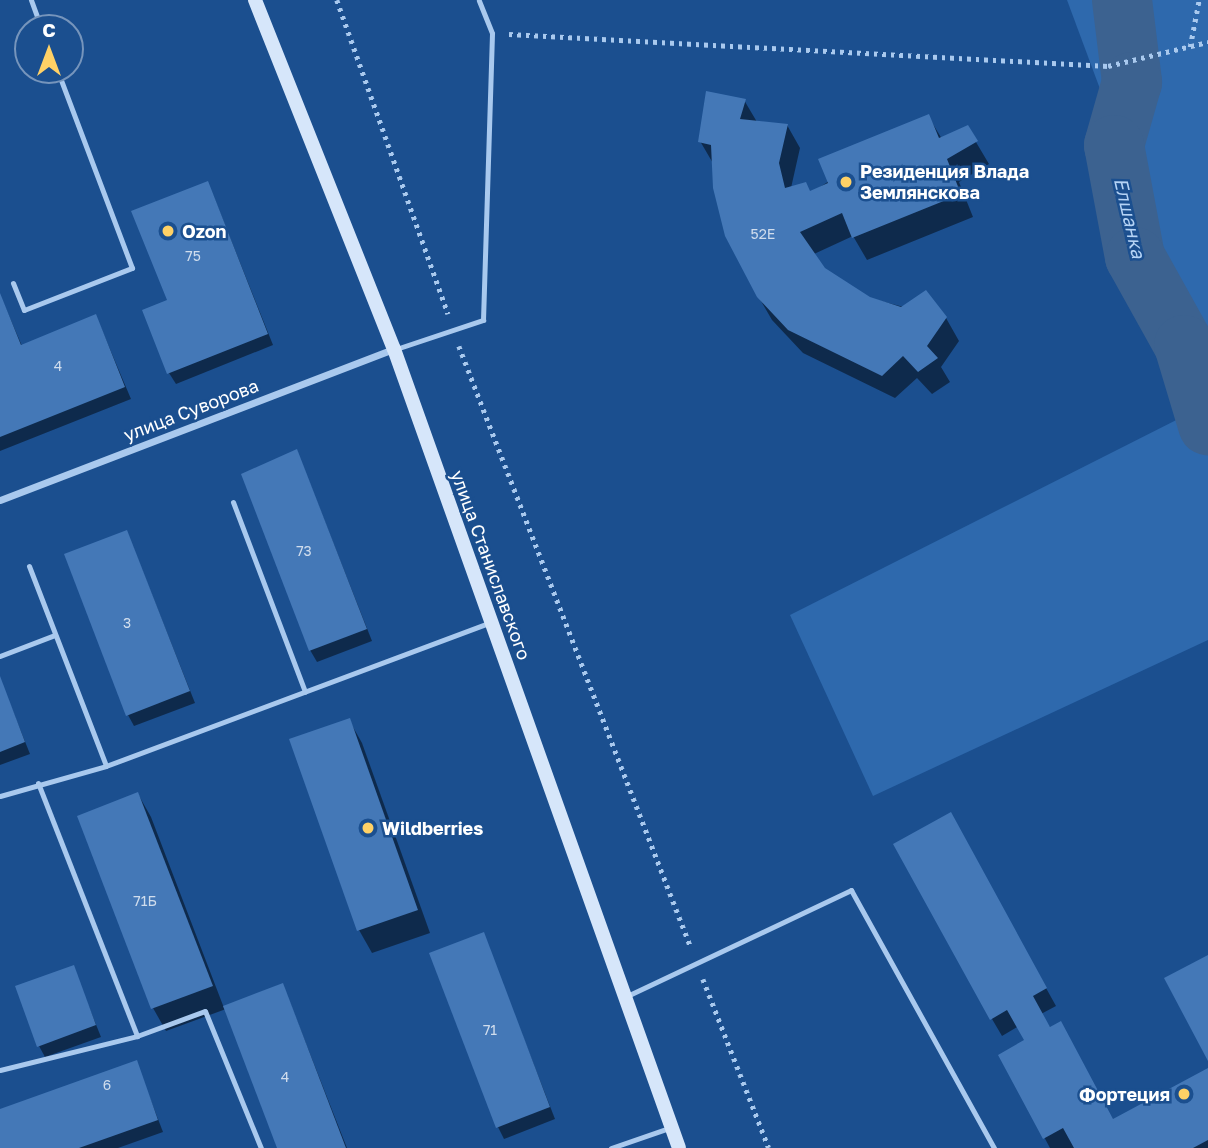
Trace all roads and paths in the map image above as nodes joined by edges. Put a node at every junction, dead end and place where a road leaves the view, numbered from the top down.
1 (256, 0) edge
2 (337, 0) edge
3 (479, 0) edge
4 (1199, 0) edge
5 (492, 33) junction
6 (1208, 42) edge
7 (1190, 47) junction
8 (62, 84) edge
9 (13, 284) dead end
10 (453, 330) junction
11 (394, 349) junction
12 (0, 500) edge
13 (233, 502) dead end
14 (29, 566) dead end
15 (491, 622) junction
16 (55, 635) junction
17 (0, 656) edge
18 (305, 692) junction
19 (106, 766) junction
20 (38, 783) junction
21 (0, 796) edge
22 (697, 962) junction
23 (624, 997) junction
24 (138, 1036) junction
25 (0, 1070) edge
26 (672, 1127) junction
27 (261, 1148) edge
28 (611, 1148) edge
29 (679, 1148) edge
30 (769, 1148) edge
31 (993, 1148) edge

1 - 11 main road, улица Станиславского
2 - 10 path
3 - 5 lane
4 - 7 path
5 - 7 path
5 - 10 lane
6 - 7 path
8 - 9 lane
10 - 11 lane
10 - 22 path
11 - 12 street, улица Суворова
11 - 15 main road, улица Станиславского
13 - 18 lane
14 - 16 lane
15 - 18 lane
15 - 23 main road, улица Станиславского
16 - 17 lane
16 - 19 lane
18 - 19 lane
19 - 20 lane
20 - 21 lane
20 - 24 lane
22 - 23 lane
22 - 30 path
22 - 31 lane
23 - 26 main road, улица Станиславского
24 - 25 lane
24 - 27 lane
26 - 28 lane
26 - 29 main road, улица Станиславского

